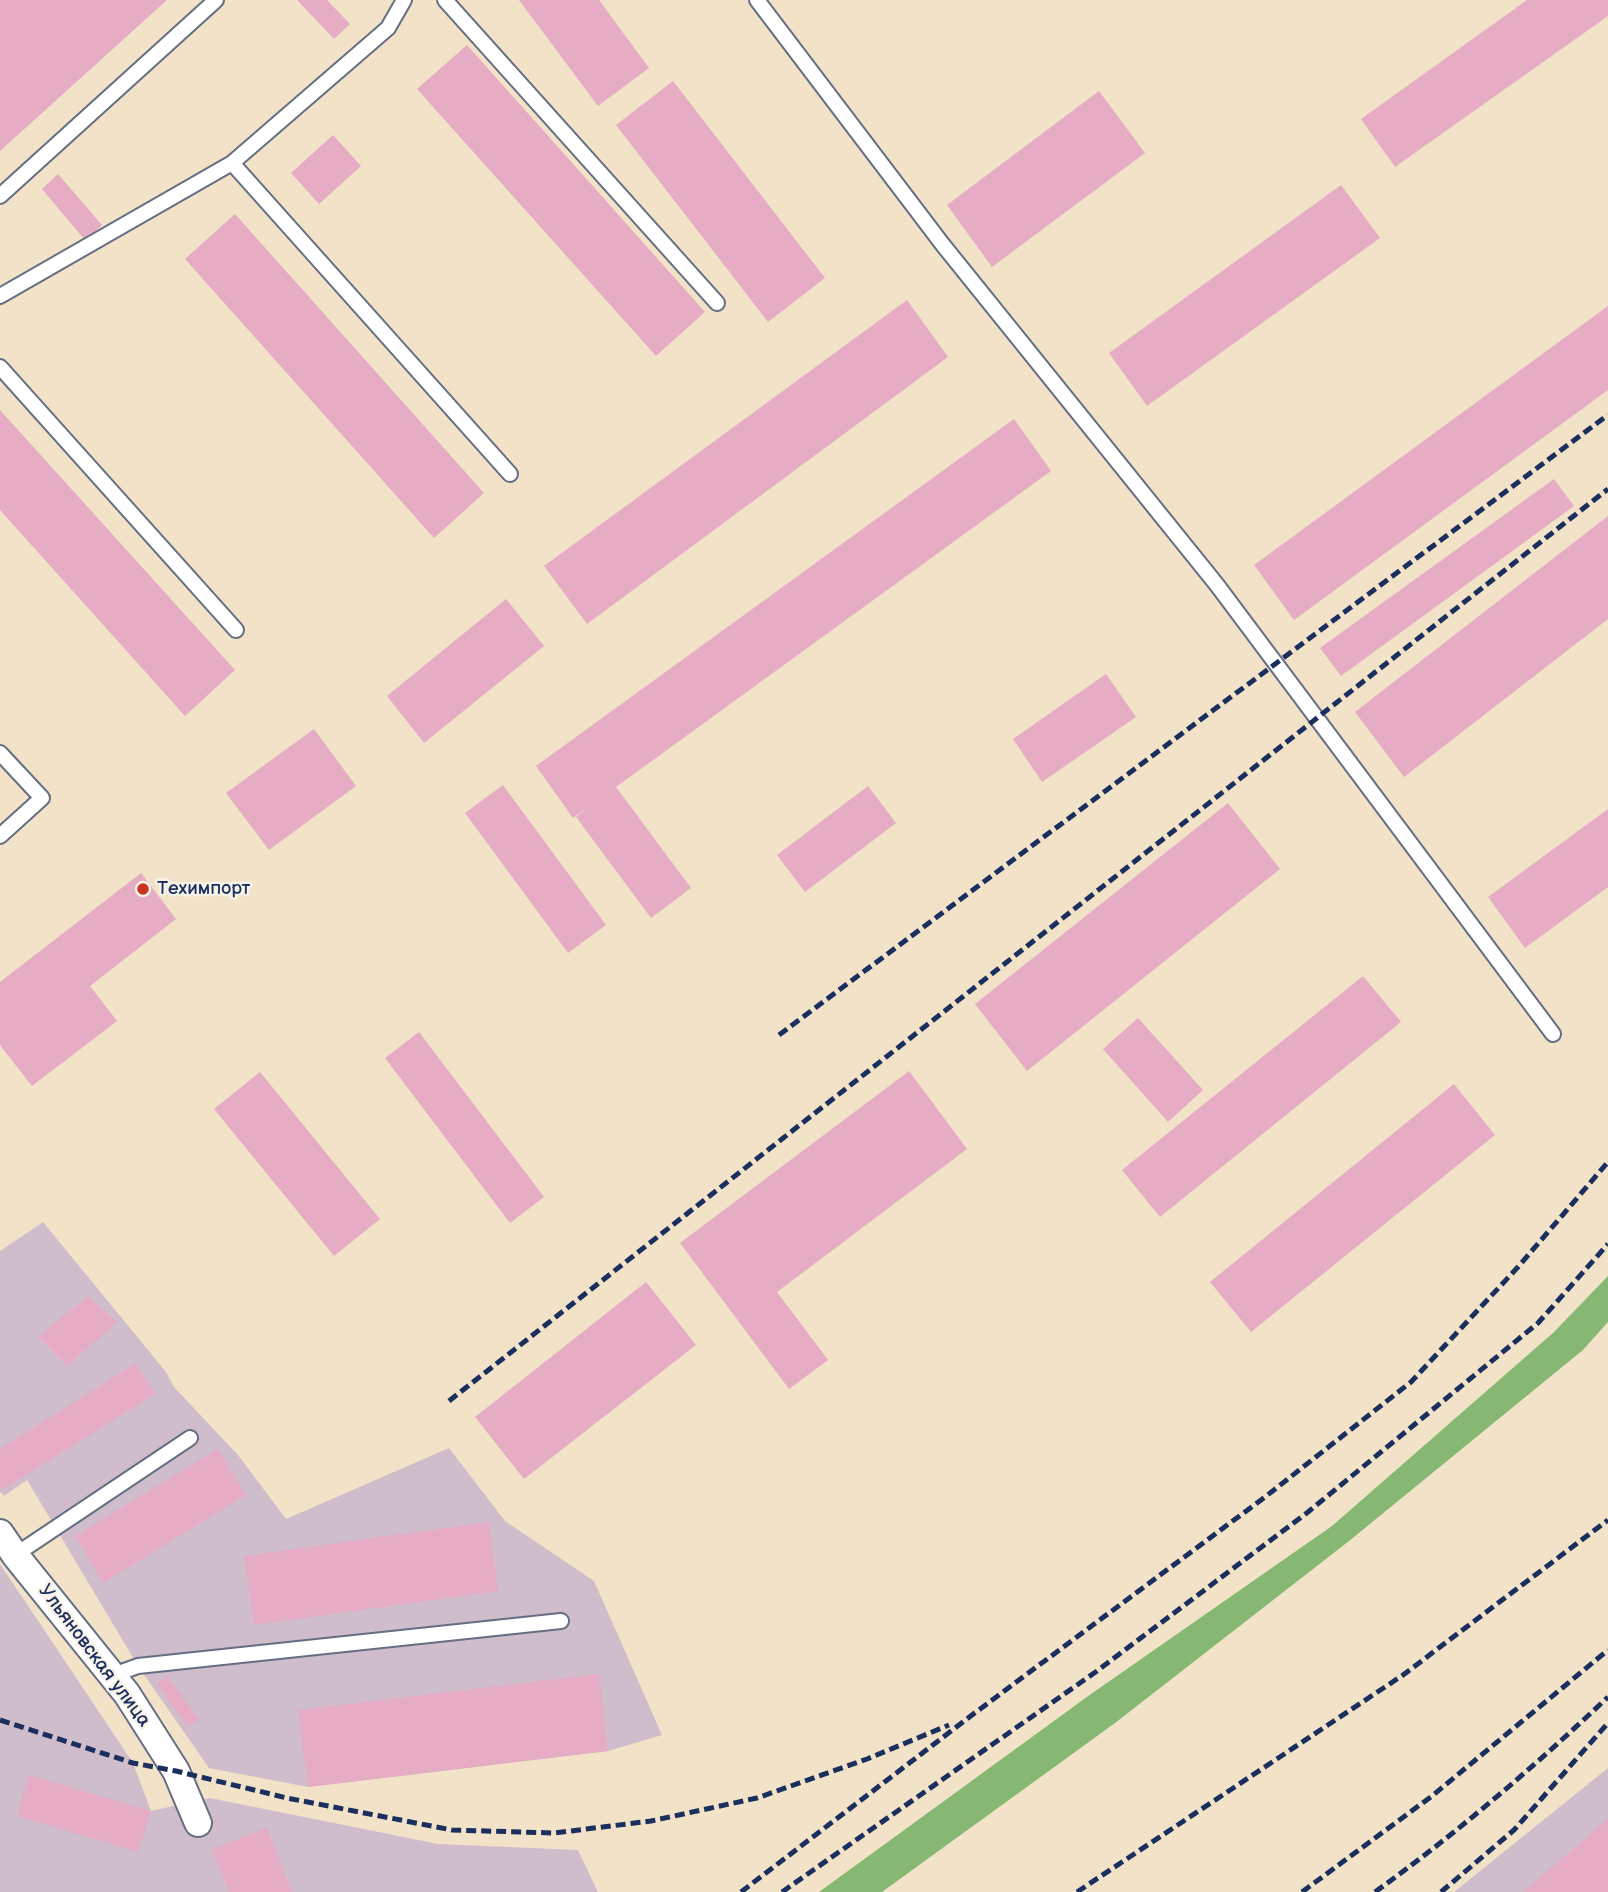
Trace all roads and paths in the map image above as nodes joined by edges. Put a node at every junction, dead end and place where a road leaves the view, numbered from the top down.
1 (216, 0) edge
2 (404, 0) edge
3 (445, 0) edge
4 (757, 0) edge
5 (232, 163) junction
6 (0, 196) edge
7 (0, 296) edge
8 (717, 303) dead end
9 (0, 367) edge
10 (510, 474) dead end
11 (236, 630) dead end
12 (0, 753) edge
13 (0, 836) edge
14 (1553, 1034) dead end
15 (190, 1438) dead end
16 (0, 1532) edge
17 (15, 1555) junction
18 (561, 1621) dead end
19 (113, 1675) junction
20 (198, 1822) dead end

1 - 6 lane
2 - 5 lane
3 - 8 lane
4 - 14 lane
5 - 7 lane
5 - 10 lane
9 - 11 lane
12 - 13 lane
15 - 17 lane
16 - 17 street, Ульяновская улица
17 - 19 street, Ульяновская улица
18 - 19 lane
19 - 20 street, Ульяновская улица

